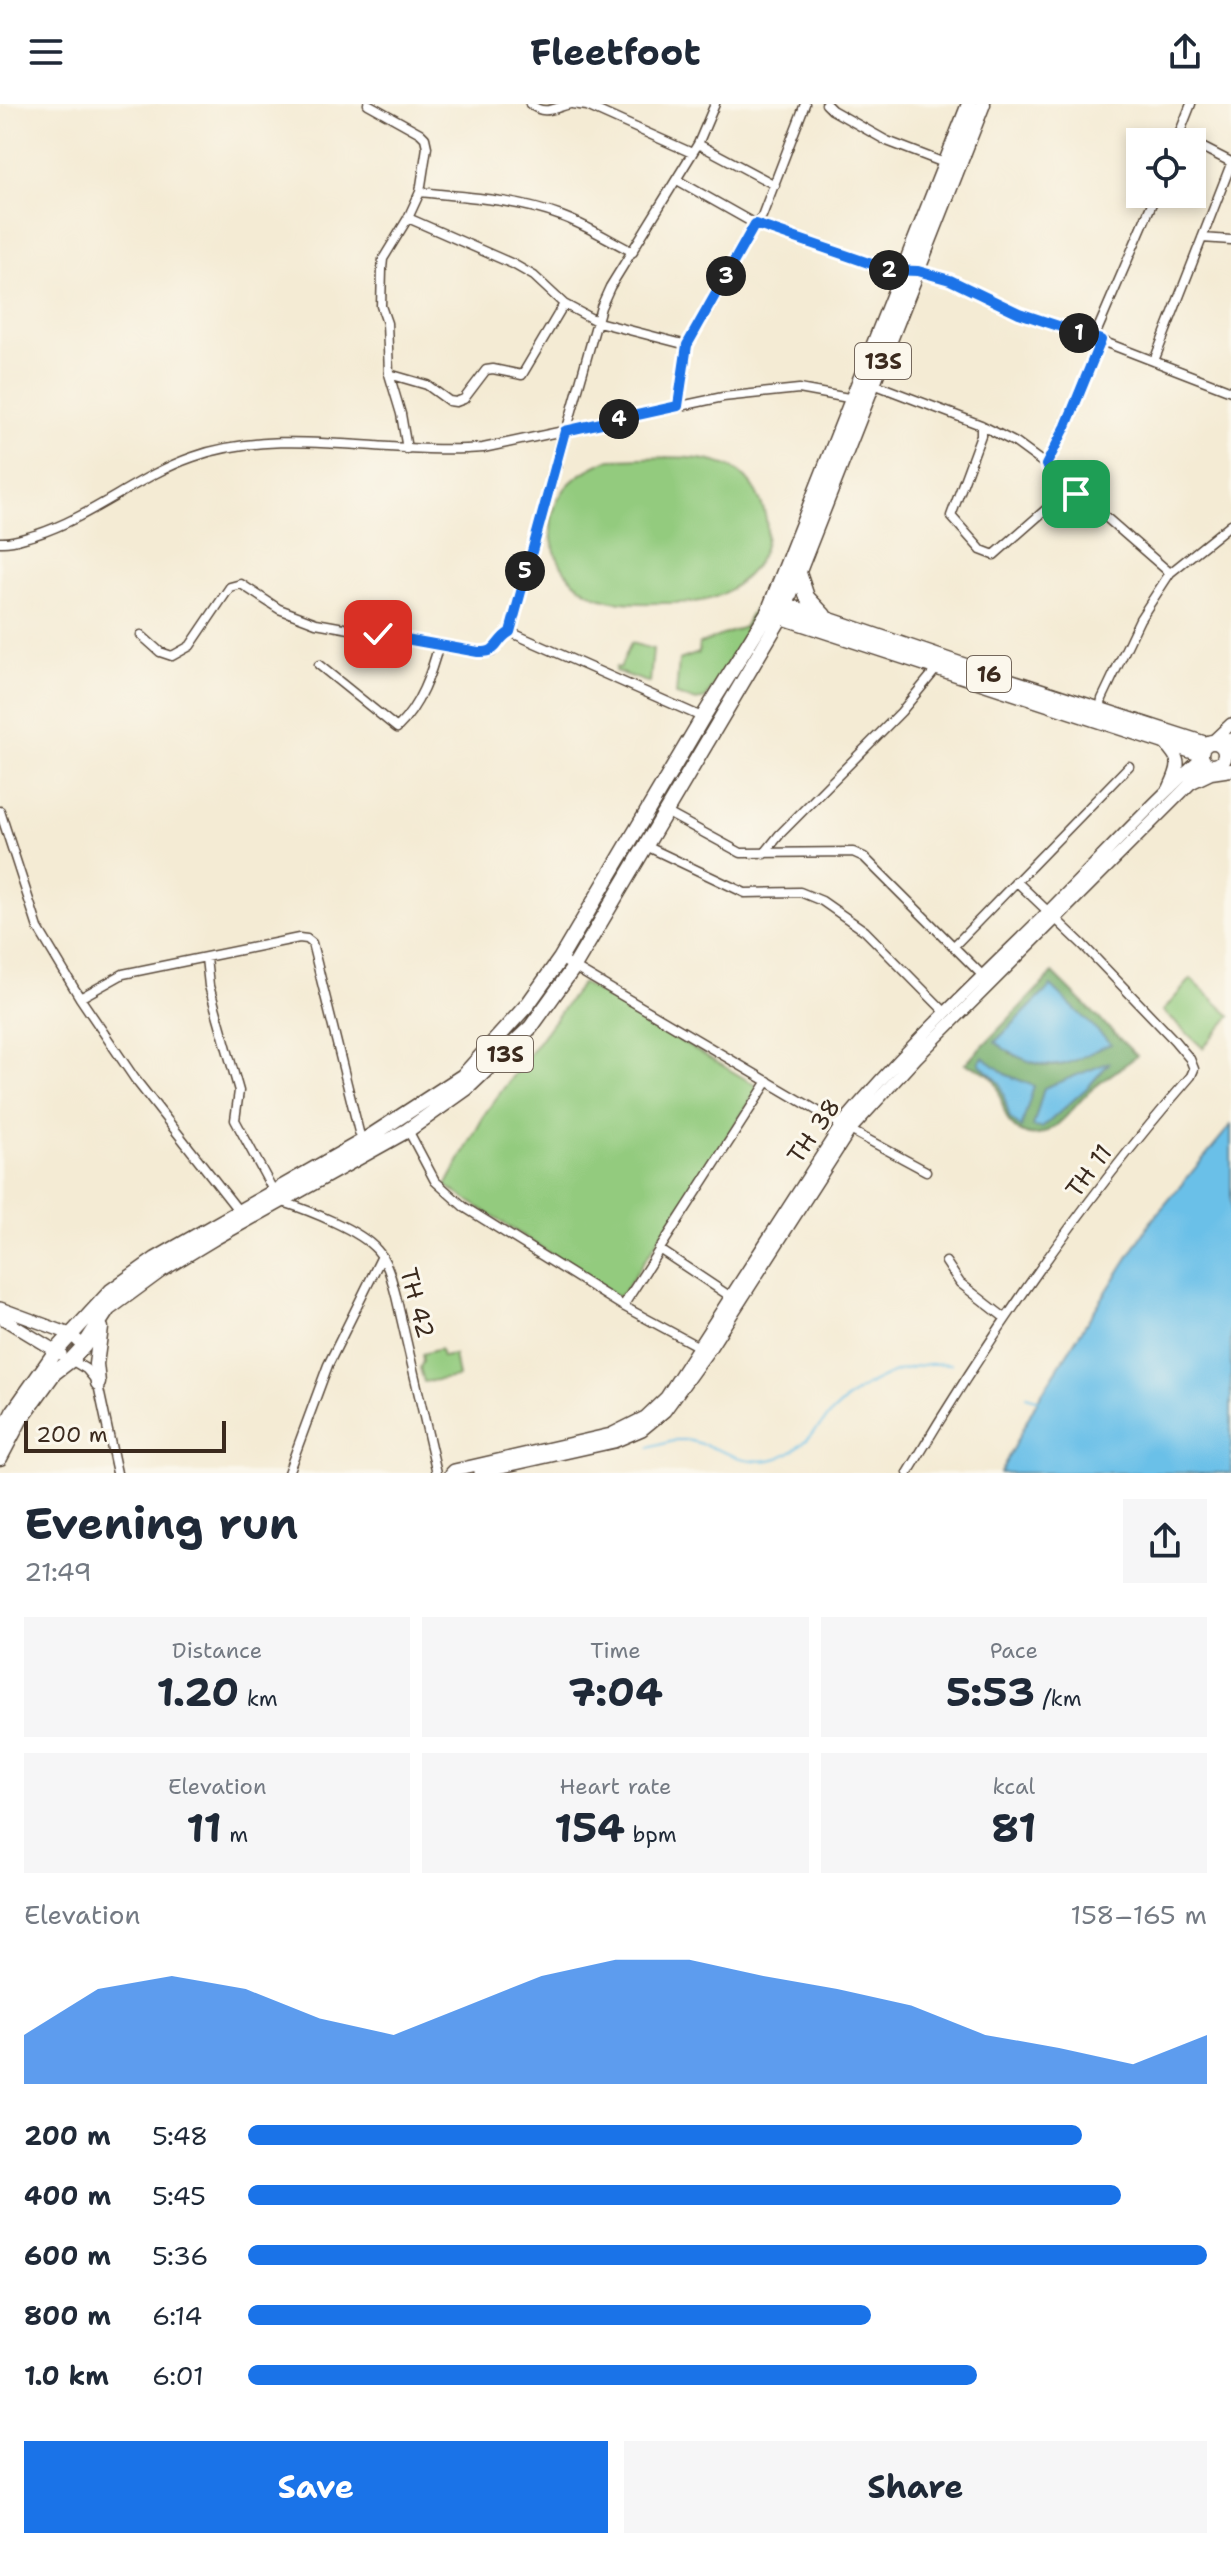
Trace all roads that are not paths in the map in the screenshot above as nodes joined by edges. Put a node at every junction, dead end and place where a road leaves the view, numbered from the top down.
1 (368, 104) edge
2 (530, 104) edge
3 (571, 104) edge
4 (715, 104) edge
5 (805, 104) edge
6 (826, 104) edge
7 (969, 104) edge
8 (983, 104) edge
9 (1191, 104) edge
10 (1181, 128) edge
11 (698, 144) junction
12 (1206, 150) edge
13 (692, 153) junction
14 (1231, 163) edge
15 (952, 166) junction
16 (677, 180) junction
17 (775, 185) junction
18 (420, 192) junction
19 (1150, 208) edge
20 (408, 218) junction
21 (755, 224) junction
22 (1202, 238) junction
23 (1231, 240) edge
24 (633, 252) junction
25 (911, 271) junction
26 (564, 304) junction
27 (598, 322) junction
28 (1097, 339) junction
29 (687, 345) junction
30 (1154, 361) junction
31 (389, 374) junction
32 (866, 383) junction
33 (1231, 391) edge
34 (860, 401) junction
35 (678, 406) junction
36 (981, 425) junction
37 (565, 431) junction
38 (407, 449) junction
39 (1046, 465) junction
40 (1076, 494) junction
41 (1231, 524) edge
42 (0, 542) edge
43 (799, 573) junction
44 (1170, 573) junction
45 (777, 609) junction
46 (831, 627) junction
47 (510, 632) junction
48 (141, 635) dead end
49 (439, 644) junction
50 (766, 644) junction
51 (939, 663) junction
52 (319, 665) dead end
53 (1098, 714) junction
54 (709, 722) junction
55 (1231, 724) edge
56 (1162, 740) junction
57 (1219, 754) edge
58 (1129, 766) dead end
59 (1192, 782) junction
60 (1170, 787) junction
61 (659, 807) junction
62 (0, 811) edge
63 (644, 845) junction
64 (764, 854) junction
65 (1016, 881) junction
66 (1053, 914) junction
67 (954, 946) junction
68 (206, 958) junction
69 (567, 963) junction
70 (983, 976) junction
71 (80, 998) junction
72 (946, 1013) junction
73 (768, 1081) junction
74 (846, 1127) junction
75 (408, 1130) junction
76 (366, 1147) junction
77 (926, 1171) dead end
78 (278, 1197) junction
79 (242, 1216) junction
80 (659, 1249) junction
81 (382, 1256) junction
82 (946, 1262) dead end
83 (731, 1297) junction
84 (623, 1306) junction
85 (0, 1308) edge
86 (108, 1309) junction
87 (0, 1317) edge
88 (1005, 1318) junction
89 (70, 1334) junction
90 (84, 1346) junction
91 (699, 1347) junction
92 (56, 1351) junction
93 (71, 1360) junction
94 (98, 1383) junction
95 (0, 1438) edge
96 (0, 1458) edge
97 (117, 1473) edge
98 (288, 1473) edge
99 (437, 1473) edge
100 (451, 1473) edge
101 (473, 1473) edge
102 (908, 1473) edge

1 - 18 street
2 - 3 street
3 - 13 street
4 - 11 street
5 - 17 street
6 - 15 street
7 - 15 highway, 13S
8 - 15 highway, 13S
9 - 10 street
11 - 13 street
11 - 17 street
12 - 14 street
13 - 16 street
14 - 22 street
15 - 25 highway, 13S
16 - 21 street
16 - 24 street
17 - 21 street
18 - 20 street
18 - 24 street
19 - 28 street
20 - 26 street
20 - 31 street
21 - 25 street
21 - 29 street
22 - 23 street
22 - 30 street
24 - 27 street
25 - 28 street
25 - 32 highway, 13S
26 - 27 street
26 - 31 street
27 - 29 street
27 - 37 street
28 - 30 street
28 - 39 street
29 - 35 street
30 - 33 street
31 - 38 street
32 - 34 highway, 13S
32 - 36 street
34 - 35 street
34 - 43 highway, 13S
34 - 45 highway, 13S
35 - 37 street
36 - 39 street
36 - 40 street
37 - 38 street
37 - 47 street
38 - 42 street
39 - 40 street
40 - 44 street
41 - 44 street
43 - 45 highway, 13S
43 - 46 highway
44 - 53 street
45 - 46 highway, 16
45 - 50 highway, 13S
45 - 54 highway, 13S
46 - 50 highway
46 - 51 highway, 16
47 - 49 street
47 - 54 street
48 - 49 street
49 - 52 street
50 - 54 highway, 13S
51 - 53 highway, 16
51 - 64 street
53 - 56 highway, 16
53 - 57 highway, 16
54 - 61 highway, 13S
55 - 57 street, TH 38
56 - 57 highway, 16
56 - 60 main road
57 - 59 street, TH 38
57 - 59 main road
57 - 60 street, TH 38
58 - 65 street
59 - 66 street, TH 38
60 - 66 street, TH 38
61 - 63 highway, 13S
61 - 64 street
61 - 69 highway, 13S
62 - 71 street
63 - 69 highway, 13S
63 - 72 street
64 - 67 street
65 - 66 street, TH 11
65 - 67 street
66 - 70 street, TH 38
66 - 74 street, TH 38
66 - 88 street, TH 11
67 - 70 street
68 - 71 street
68 - 76 street
68 - 78 street
69 - 73 street
69 - 75 highway, 13S
69 - 76 highway, 13S
70 - 72 street, TH 38
71 - 79 street
72 - 74 street, TH 38
73 - 74 street
73 - 80 street
74 - 77 street
74 - 83 street, TH 38
74 - 101 street, TH 38
75 - 76 highway, 13S
75 - 84 street
76 - 78 highway, 13S
78 - 79 highway, 13S
78 - 81 street, TH 42
79 - 86 highway, 13S
79 - 89 highway, 13S
80 - 83 street
80 - 84 street
81 - 98 street
81 - 99 street, TH 42
82 - 88 street
83 - 91 street, TH 38
84 - 91 street
85 - 89 street
86 - 90 highway, 13S
86 - 94 highway
87 - 92 street
88 - 102 street, TH 11
89 - 90 street
89 - 92 highway, 13S
90 - 93 highway, 13S
90 - 94 street
91 - 100 street, TH 38
92 - 93 street
92 - 95 highway, 13S
93 - 94 street
93 - 96 highway, 13S
94 - 97 street

